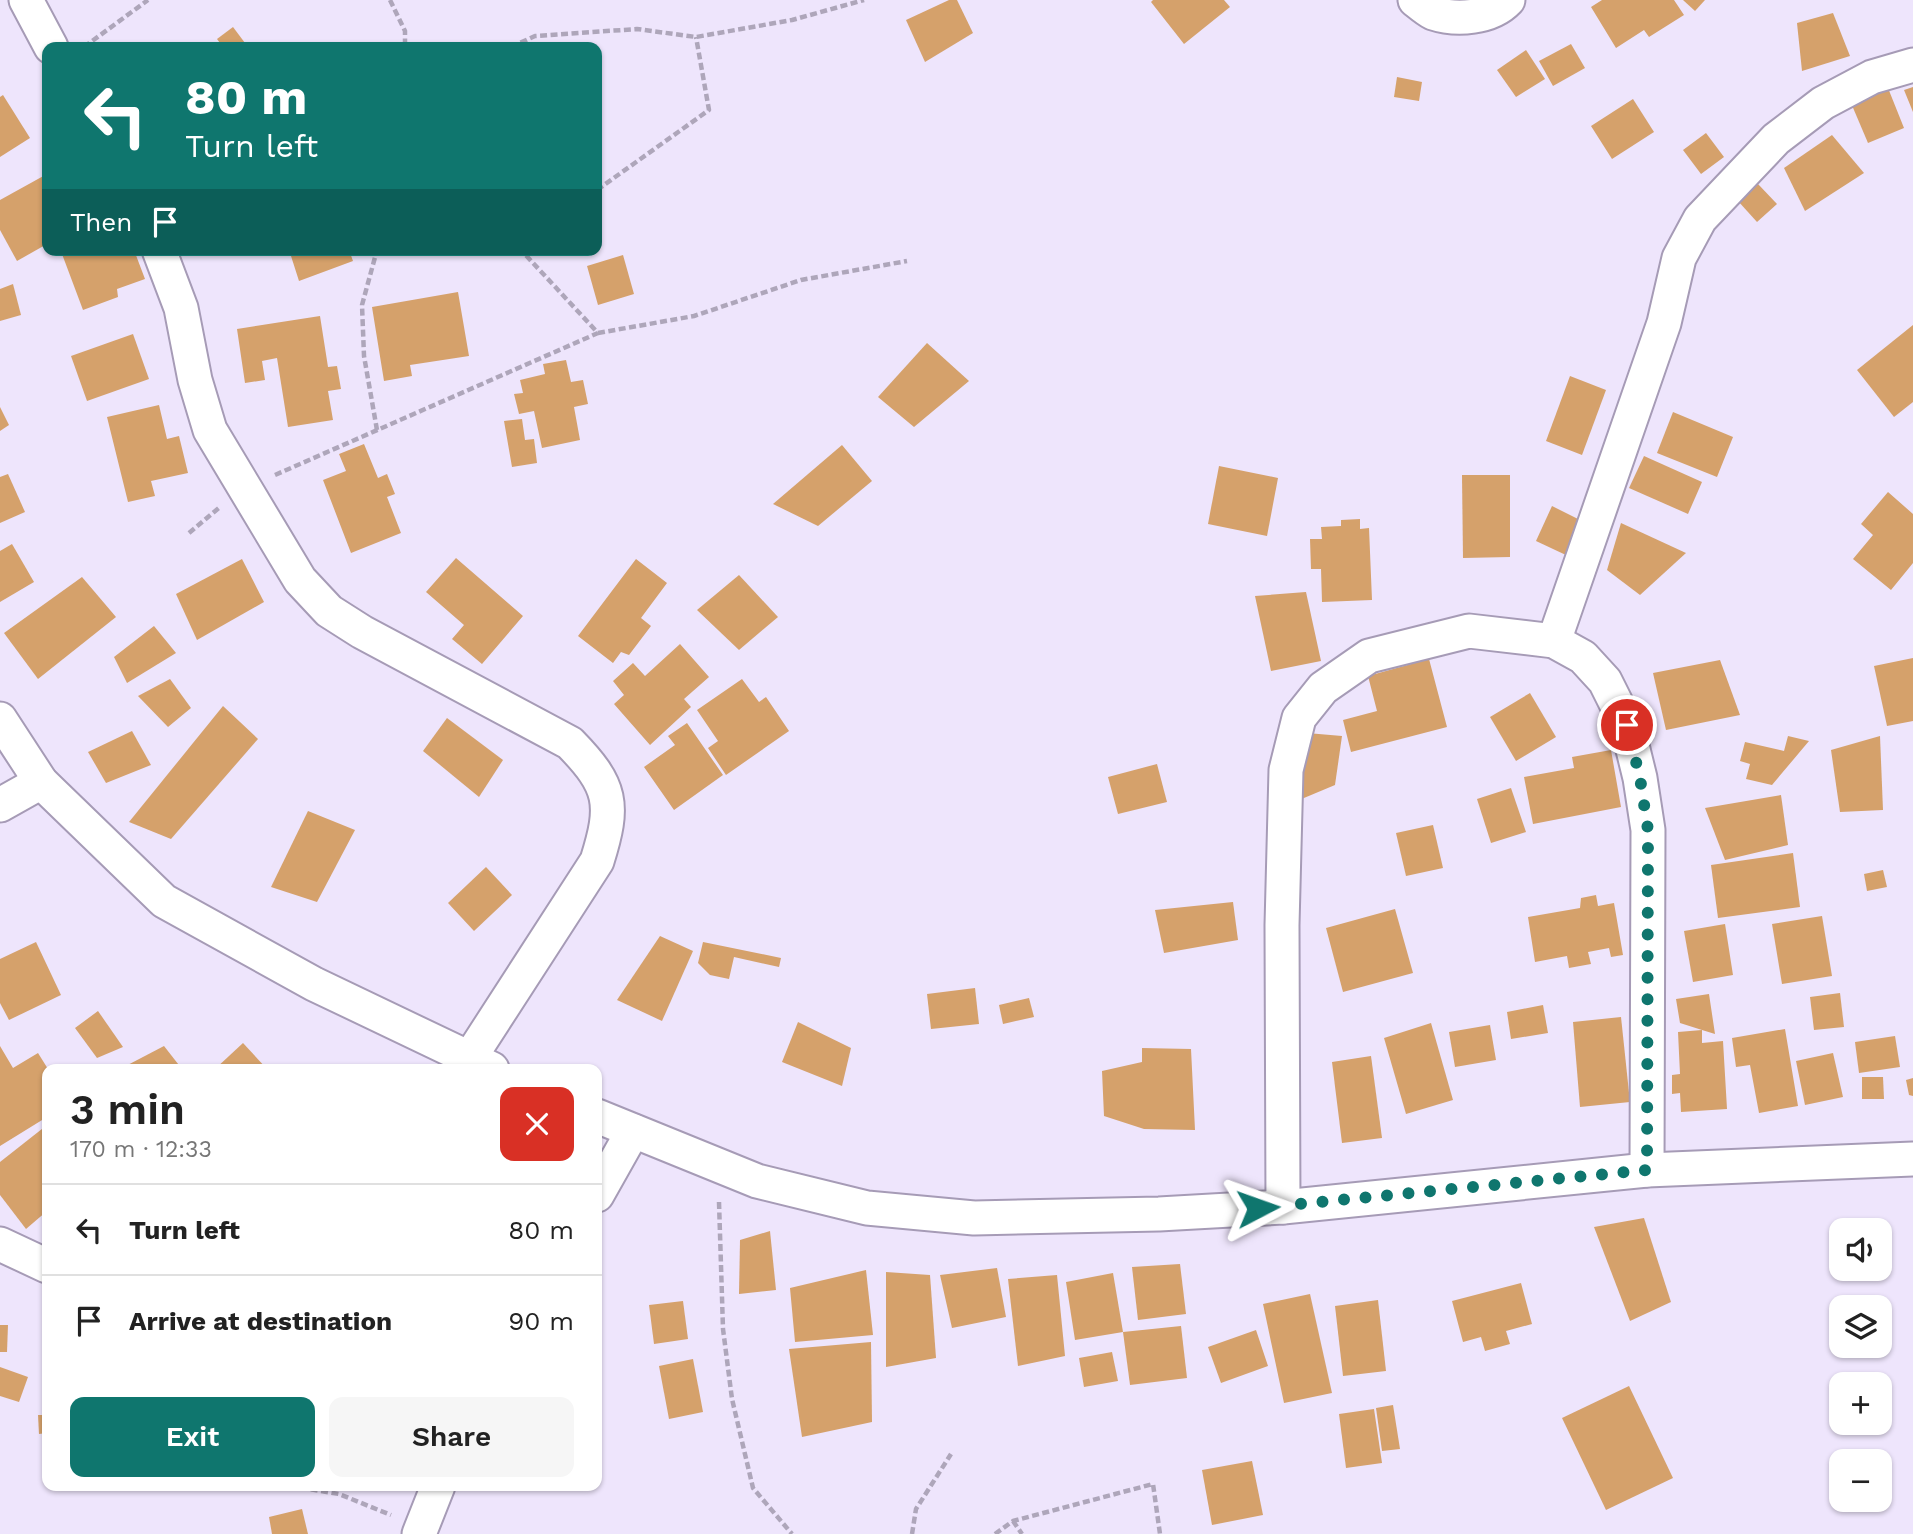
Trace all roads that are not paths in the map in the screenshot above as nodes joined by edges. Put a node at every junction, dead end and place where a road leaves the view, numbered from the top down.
1 (26, 0) edge
2 (1415, 0) edge
3 (1508, 0) edge
4 (48, 42) edge
5 (1913, 65) edge
6 (161, 256) edge
7 (1554, 641) junction
8 (0, 719) edge
9 (41, 782) junction
10 (0, 805) edge
11 (481, 1064) edge
12 (602, 1117) edge
13 (633, 1131) junction
14 (1913, 1159) edge
15 (1647, 1170) junction
16 (602, 1186) edge
17 (1283, 1207) junction
18 (0, 1244) edge
19 (42, 1264) edge
20 (436, 1491) edge
21 (420, 1531) edge

1 - 4 street
2 - 3 street
5 - 7 street
6 - 11 street
7 - 15 street
7 - 17 street
8 - 9 street
9 - 10 street
9 - 11 street
12 - 13 street
13 - 16 street
13 - 17 street
14 - 15 street
15 - 17 street
18 - 19 street
20 - 21 street

